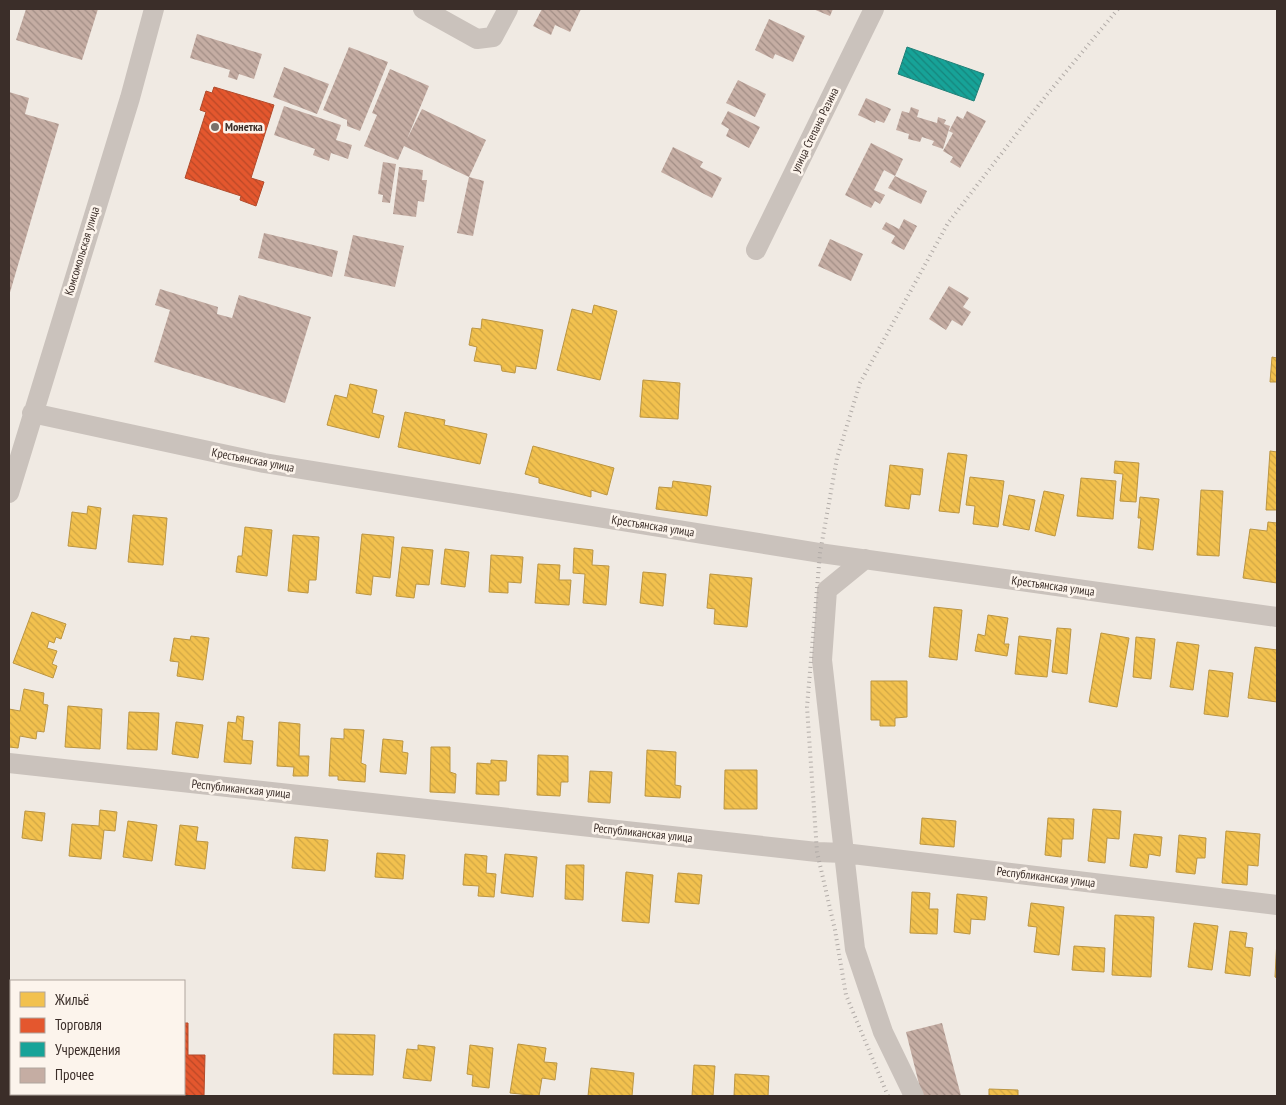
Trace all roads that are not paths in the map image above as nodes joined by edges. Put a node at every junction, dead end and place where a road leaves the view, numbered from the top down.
1 (154, 9) edge
2 (423, 9) edge
3 (508, 9) edge
4 (874, 9) edge
5 (756, 250) dead end
6 (32, 413) junction
7 (9, 493) edge
8 (864, 559) junction
9 (1277, 617) edge
10 (9, 763) edge
11 (844, 853) junction
12 (1277, 905) edge
13 (914, 1096) edge

1 - 6 street, Комсомольская улица
2 - 3 street
4 - 5 street, улица Степана Разина
6 - 7 street, Комсомольская улица
6 - 8 street, Крестьянская улица
8 - 9 street, Крестьянская улица
8 - 11 street
10 - 11 street, Республиканская улица
11 - 12 street, Республиканская улица
11 - 13 street

